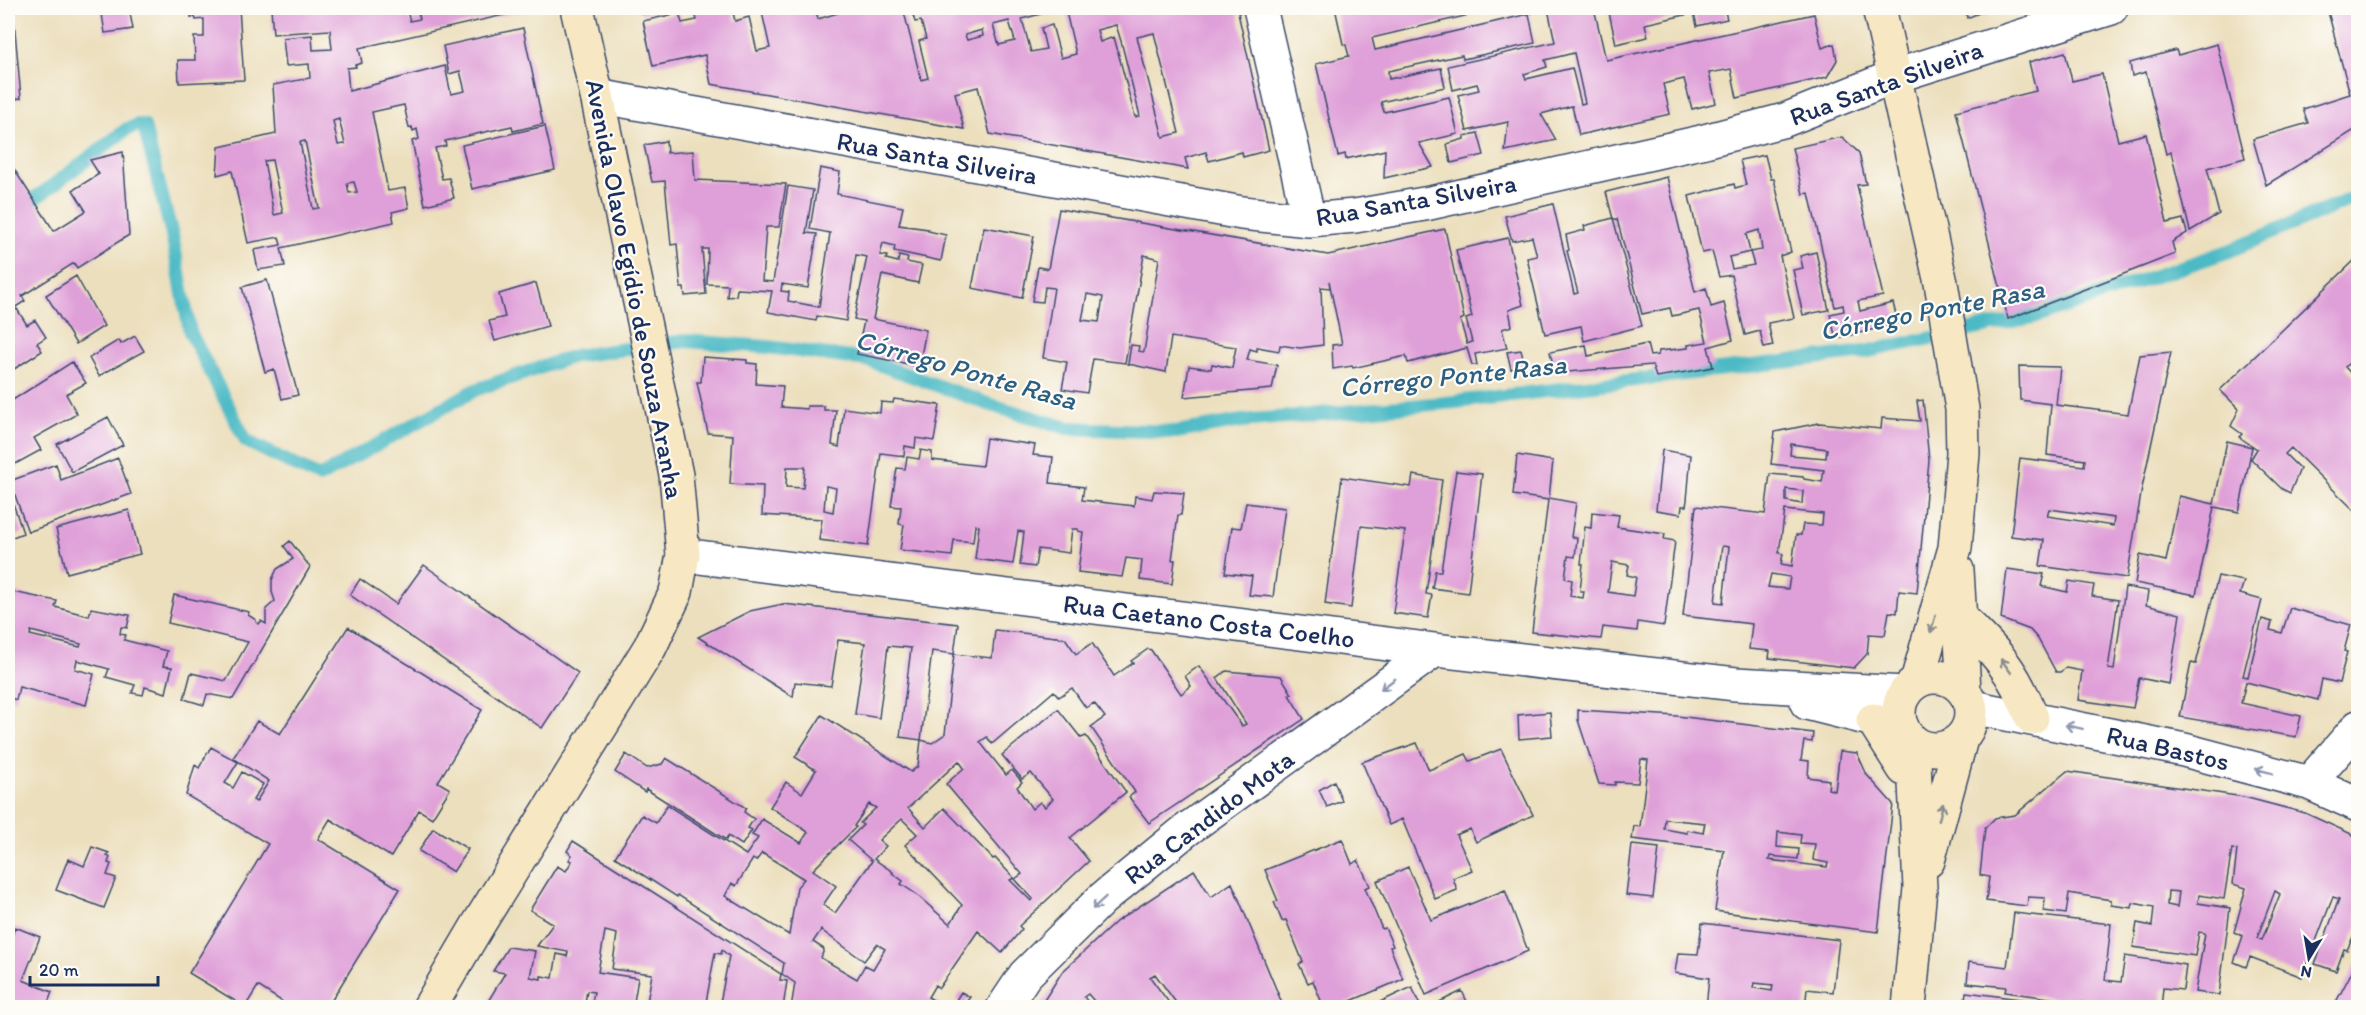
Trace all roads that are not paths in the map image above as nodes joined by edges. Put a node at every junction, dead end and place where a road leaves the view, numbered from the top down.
1 (577, 8) edge
2 (1260, 8) edge
3 (1879, 8) edge
4 (2111, 8) edge
5 (1895, 76) junction
6 (597, 96) junction
7 (1309, 220) junction
8 (1955, 548) junction
9 (683, 555) junction
10 (1960, 617) junction
11 (1436, 650) junction
12 (1736, 684) junction
13 (1911, 687) junction
14 (1968, 699) junction
15 (2032, 718) junction
16 (2358, 727) edge
17 (1896, 729) junction
18 (1961, 739) junction
19 (2309, 783) junction
20 (1915, 784) junction
21 (2358, 806) edge
22 (1920, 888) junction
23 (429, 1008) edge
24 (1003, 1008) edge
25 (1909, 1008) edge

1 - 6 street, Avenida Olavo Egídio de Souza Aranha
2 - 7 street
3 - 5 street
4 - 5 street, Rua Santa Silveira
5 - 7 street, Rua Santa Silveira
5 - 8 street
6 - 7 street, Rua Santa Silveira
6 - 9 street, Avenida Olavo Egídio de Souza Aranha
8 - 10 street
8 -> 13 street
9 - 11 street, Rua Caetano Costa Coelho
9 - 23 street, Avenida Olavo Egídio de Souza Aranha
10 - 14 street
15 -> 10 street
11 - 12 street, Rua Caetano Costa Coelho
11 -> 24 street, Rua Candido Mota
12 - 13 street, Rua Caetano Costa Coelho
12 - 17 street, Rua Caetano Costa Coelho
13 - 14 street
13 - 17 street
14 - 15 street, Rua Bastos
14 - 18 street
19 -> 15 street, Rua Bastos
16 - 19 street
17 - 18 street
17 - 20 street
17 - 20 street
22 -> 18 street
19 - 21 street, Rua Bastos
20 - 22 street
22 - 25 street

